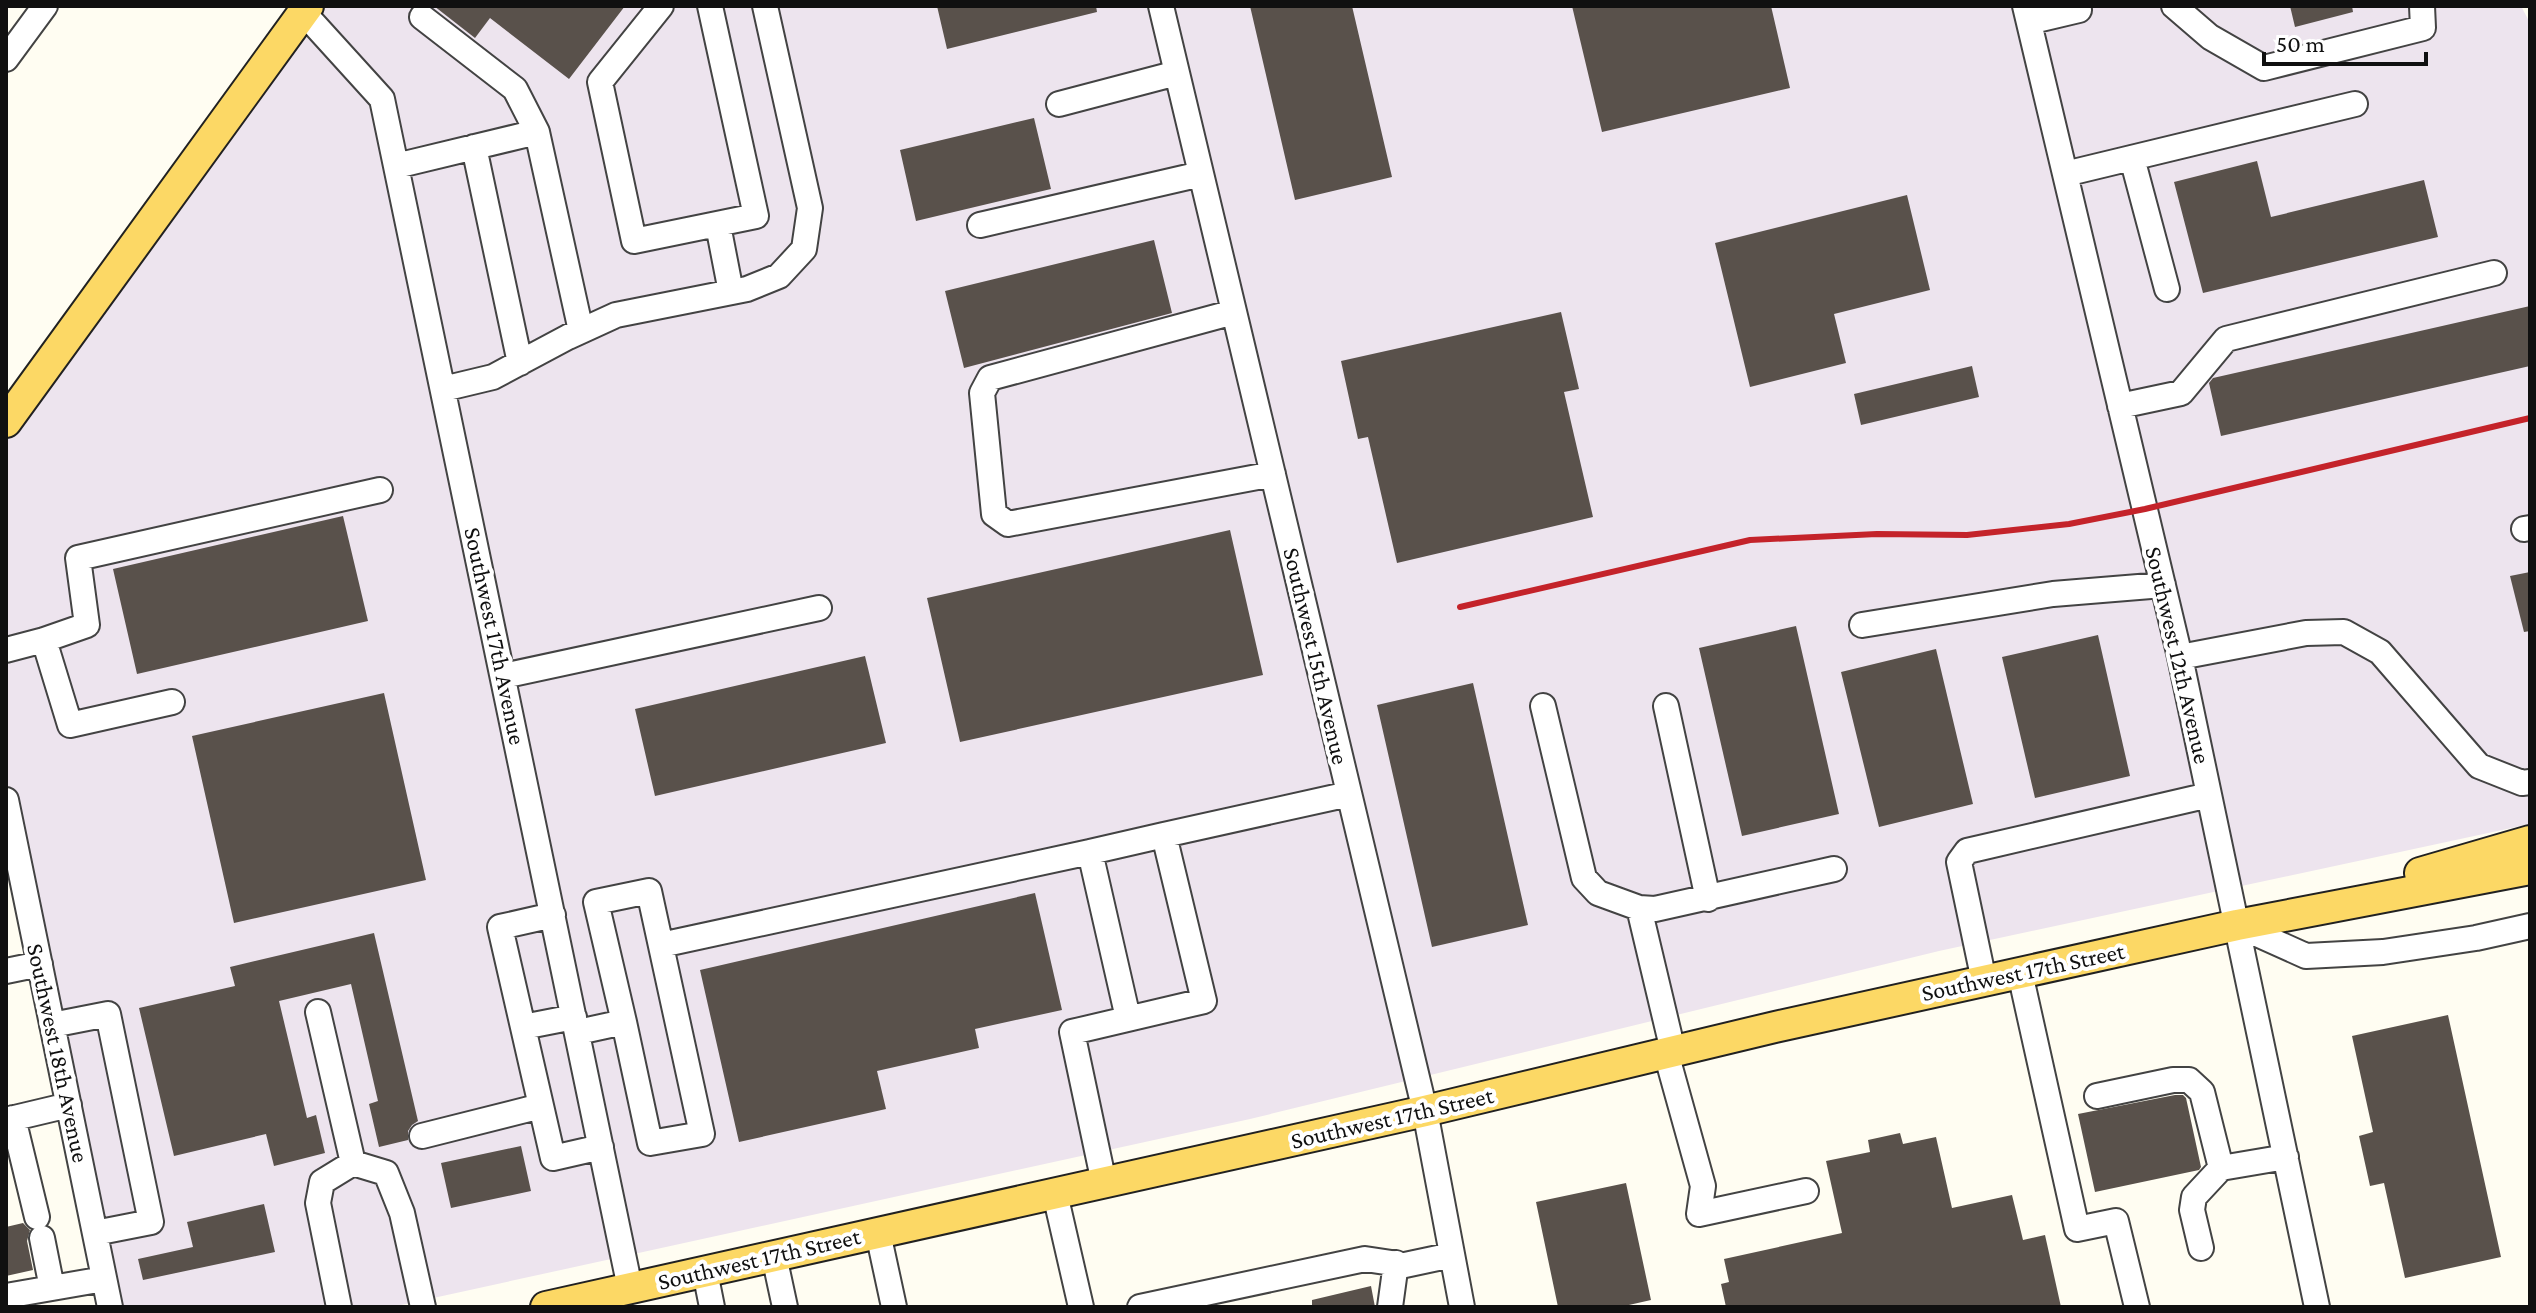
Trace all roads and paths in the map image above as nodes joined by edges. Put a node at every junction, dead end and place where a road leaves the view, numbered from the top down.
1 (45, 6) edge
2 (661, 6) edge
3 (710, 6) edge
4 (765, 6) edge
5 (1161, 6) edge
6 (2174, 6) edge
7 (2422, 6) edge
8 (2086, 7) edge
9 (306, 9) edge
10 (2027, 14) edge
11 (422, 17) dead end
12 (6, 59) edge
13 (1177, 73) junction
14 (1059, 104) dead end
15 (2355, 104) dead end
16 (537, 132) junction
17 (474, 147) junction
18 (2132, 158) junction
19 (396, 166) junction
20 (1201, 174) junction
21 (2065, 174) junction
22 (718, 225) junction
23 (980, 225) dead end
24 (2494, 273) dead end
25 (2167, 289) dead end
26 (731, 292) junction
27 (1234, 312) junction
28 (581, 331) junction
29 (520, 363) junction
30 (443, 389) junction
31 (2120, 406) junction
32 (6, 422) edge
33 (1273, 474) junction
34 (380, 490) dead end
35 (2163, 585) junction
36 (819, 608) dead end
37 (1862, 625) dead end
38 (44, 640) junction
39 (6, 650) edge
40 (2180, 657) junction
41 (503, 676) junction
42 (172, 702) dead end
43 (1543, 706) dead end
44 (1666, 706) dead end
45 (2530, 782) edge
46 (1349, 794) junction
47 (2209, 795) junction
48 (6, 800) edge
49 (1164, 835) junction
50 (2530, 841) edge
51 (1090, 852) junction
52 (1834, 869) dead end
53 (2530, 869) edge
54 (1708, 899) junction
55 (1639, 908) junction
56 (553, 915) junction
57 (2237, 925) junction
58 (2530, 926) edge
59 (661, 945) junction
60 (40, 964) junction
61 (6, 971) edge
62 (2020, 973) junction
63 (1984, 981) junction
64 (318, 1012) dead end
65 (1128, 1018) junction
66 (624, 1022) junction
67 (576, 1024) junction
68 (52, 1025) junction
69 (523, 1027) junction
70 (1669, 1052) junction
71 (2097, 1096) dead end
72 (69, 1105) junction
73 (541, 1106) junction
74 (1425, 1111) junction
75 (9, 1119) edge
76 (422, 1136) dead end
77 (601, 1147) junction
78 (2286, 1157) junction
79 (353, 1163) junction
80 (2221, 1168) junction
81 (1104, 1183) junction
82 (1806, 1191) dead end
83 (1055, 1194) junction
84 (95, 1233) junction
85 (878, 1233) junction
86 (2201, 1248) dead end
87 (1452, 1255) junction
88 (774, 1256) junction
89 (1396, 1263) junction
90 (705, 1272) junction
91 (104, 1279) junction
92 (52, 1288) junction
93 (630, 1288) junction
94 (6, 1296) edge
95 (110, 1307) edge
96 (339, 1307) edge
97 (423, 1307) edge
98 (546, 1307) edge
99 (712, 1307) edge
100 (785, 1307) edge
101 (894, 1307) edge
102 (1081, 1307) edge
103 (1140, 1307) edge
104 (1390, 1307) edge
105 (1462, 1307) edge
106 (2137, 1307) edge
107 (2317, 1307) edge

1 - 12 street
2 - 22 street
3 - 22 street
4 - 26 street
5 - 13 street, Southwest 15th Avenue
6 - 7 street
8 - 10 street
9 - 19 street, Southwest 17th Avenue
9 - 32 main road
10 - 21 street, Southwest 12th Avenue
11 - 16 street
13 - 14 street
13 - 20 street, Southwest 15th Avenue
15 - 18 street
16 - 17 street
16 - 28 street
17 - 19 street
17 - 29 street
18 - 21 street
18 - 25 street
19 - 30 street, Southwest 17th Avenue
20 - 23 street
20 - 27 street, Southwest 15th Avenue
21 - 31 street, Southwest 12th Avenue
22 - 26 street
24 - 31 street
26 - 28 street
27 - 33 street, Southwest 15th Avenue
27 - 33 street
28 - 29 street
29 - 30 street
30 - 41 street, Southwest 17th Avenue
31 - 35 street, Southwest 12th Avenue
33 - 46 street, Southwest 15th Avenue
34 - 38 street
35 - 37 street
35 - 40 street, Southwest 12th Avenue
36 - 41 street
38 - 39 street
38 - 42 street
40 - 45 street
40 - 47 street, Southwest 12th Avenue
41 - 56 street, Southwest 17th Avenue
43 - 55 street
44 - 54 street
46 - 49 street
46 - 74 street, Southwest 15th Avenue
47 - 57 street, Southwest 12th Avenue
47 - 63 street
48 - 60 street, Southwest 18th Avenue
49 - 51 street
49 - 65 street
50 - 57 main road, Southwest 17th Street
51 - 59 street
51 - 65 street
52 - 54 street
53 - 57 main road, Southwest 17th Street
54 - 55 street
55 - 70 street
56 - 67 street, Southwest 17th Avenue
56 - 69 street
57 - 58 street
57 - 62 main road, Southwest 17th Street
57 - 78 street, Southwest 12th Avenue
59 - 66 street
59 - 66 street
60 - 61 street
60 - 68 street, Southwest 18th Avenue
62 - 63 main road, Southwest 17th Street
62 - 106 street
63 - 70 main road, Southwest 17th Street
64 - 79 street
65 - 81 street
66 - 67 street
67 - 69 street
67 - 77 street, Southwest 17th Avenue
68 - 72 street, Southwest 18th Avenue
68 - 84 street
69 - 73 street
70 - 74 main road, Southwest 17th Street
70 - 82 street
71 - 80 street
72 - 75 street
72 - 84 street, Southwest 18th Avenue
73 - 76 street
73 - 77 street
74 - 81 main road, Southwest 17th Street
74 - 87 street, Southwest 15th Avenue
75 - 92 street
77 - 93 street, Southwest 17th Avenue
78 - 80 street
78 - 107 street, Southwest 12th Avenue
79 - 96 street
79 - 97 street
80 - 86 street
81 - 83 main road, Southwest 17th Street
83 - 85 main road, Southwest 17th Street
83 - 102 street
84 - 91 street, Southwest 18th Avenue
85 - 88 main road, Southwest 17th Street
85 - 101 street
87 - 89 street
87 - 105 street, Southwest 15th Avenue
88 - 90 main road, Southwest 17th Street
88 - 100 street
89 - 103 street
89 - 104 street
90 - 93 main road, Southwest 17th Street
90 - 99 street
91 - 92 street
91 - 95 street, Southwest 18th Avenue
92 - 94 street
93 - 98 main road, Southwest 17th Street

